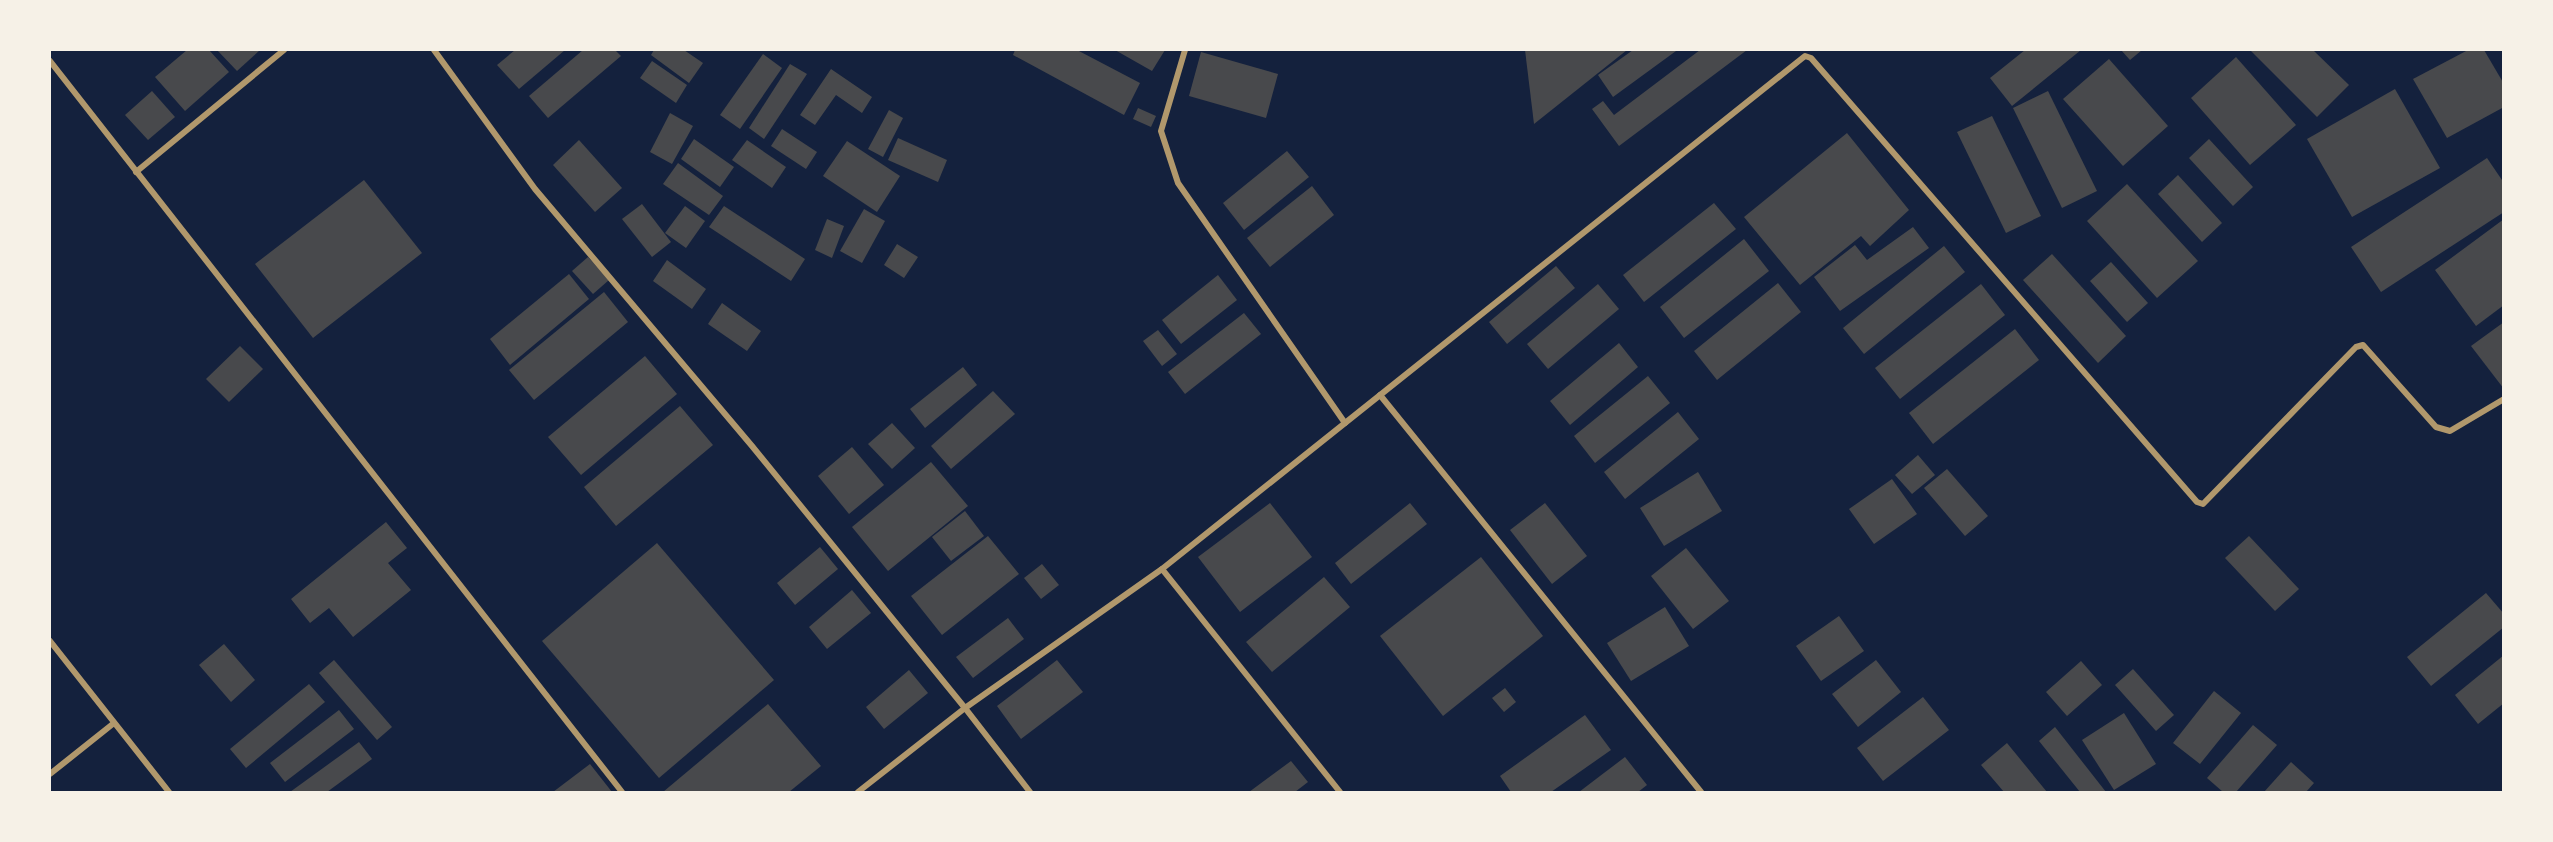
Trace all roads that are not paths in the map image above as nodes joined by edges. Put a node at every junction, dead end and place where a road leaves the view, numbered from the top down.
1 (285, 50) edge
2 (434, 50) edge
3 (1185, 50) edge
4 (50, 62) edge
5 (136, 172) junction
6 (1380, 395) junction
7 (2504, 399) edge
8 (1345, 423) junction
9 (1162, 569) junction
10 (50, 641) edge
11 (965, 708) junction
12 (114, 723) junction
13 (50, 774) edge
14 (169, 792) edge
15 (622, 792) edge
16 (858, 792) edge
17 (1030, 792) edge
18 (1340, 792) edge
19 (1701, 792) edge

1 - 5 street
2 - 11 street
3 - 8 street
4 - 5 street
5 - 15 street
6 - 7 street
6 - 8 street
6 - 19 street
8 - 9 street
9 - 11 street
9 - 18 street
10 - 12 street
11 - 16 street
11 - 17 street
12 - 13 street
12 - 14 street

